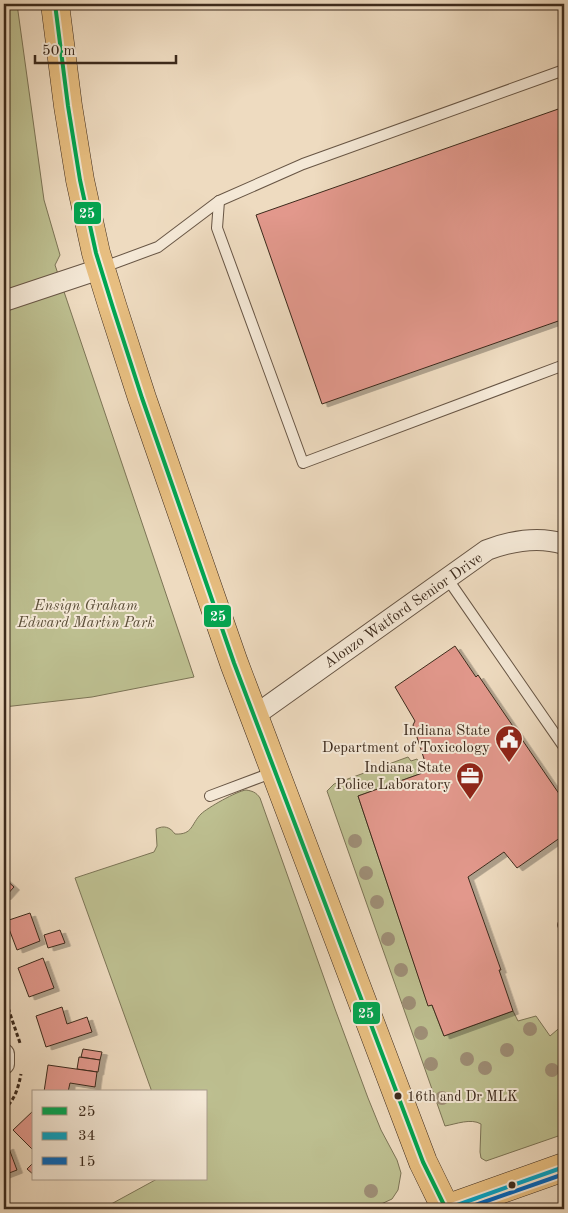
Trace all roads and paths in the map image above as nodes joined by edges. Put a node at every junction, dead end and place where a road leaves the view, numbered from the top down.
1 (55, 4) edge
2 (564, 70) edge
3 (219, 201) junction
4 (100, 268) junction
5 (4, 301) edge
6 (564, 365) edge
7 (564, 544) edge
8 (448, 578) junction
9 (254, 716) junction
10 (564, 747) edge
11 (275, 772) junction
12 (210, 796) dead end
13 (4, 1054) edge
14 (4, 1064) edge
15 (564, 1167) edge
16 (446, 1209) edge

1 - 4 main road
2 - 3 lane
3 - 4 lane
3 - 6 lane
4 - 5 street
4 - 9 main road
7 - 8 street, Alonzo Watford Senior Drive
8 - 9 street, Alonzo Watford Senior Drive
8 - 10 lane
9 - 11 main road
11 - 12 lane
11 - 16 main road
13 - 14 street
15 - 16 main road

